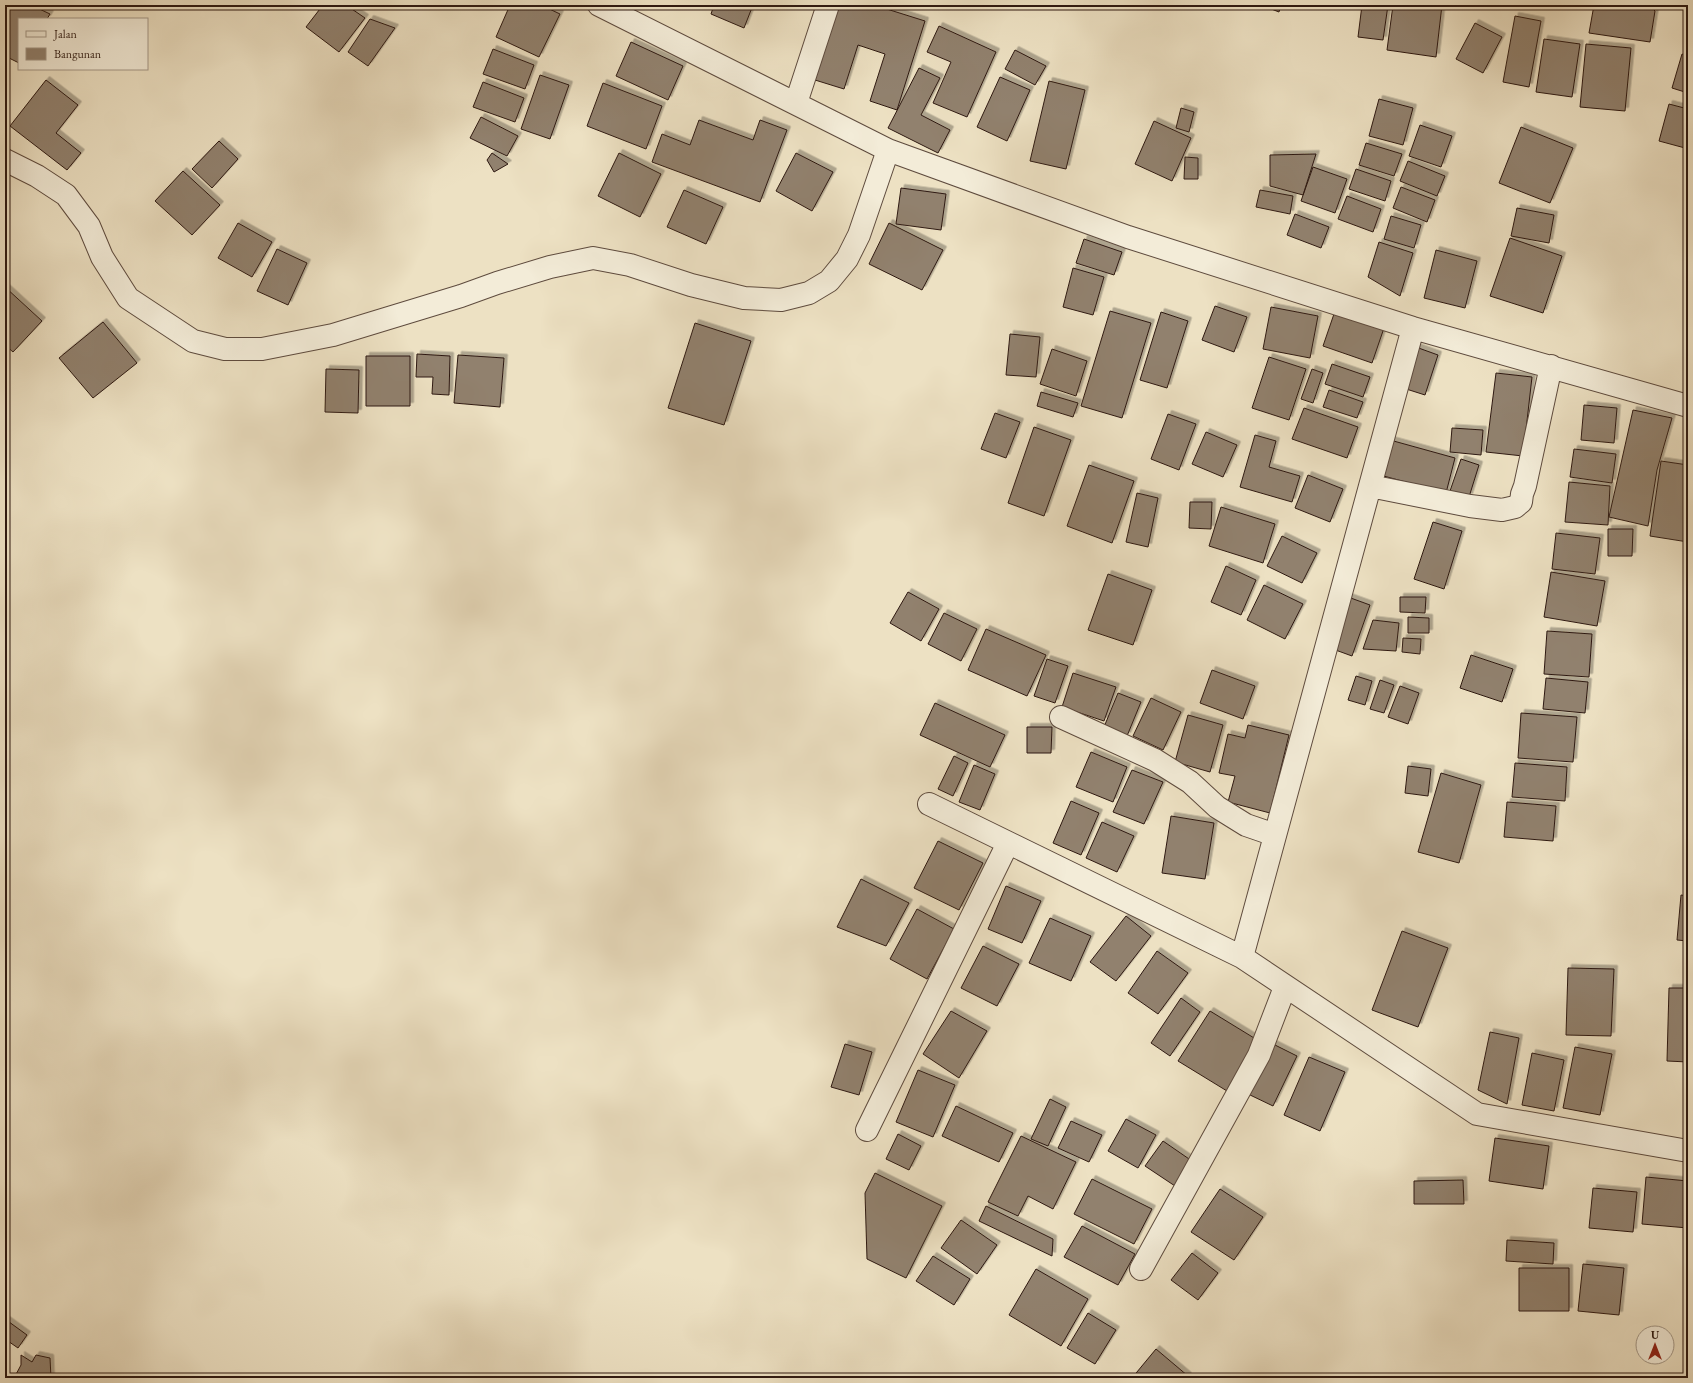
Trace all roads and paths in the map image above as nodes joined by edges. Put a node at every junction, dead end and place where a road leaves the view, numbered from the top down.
1 (599, 5) edge
2 (828, 5) edge
3 (796, 103) junction
4 (888, 150) junction
5 (5, 160) edge
6 (1413, 328) junction
7 (1551, 366) junction
8 (1688, 406) edge
9 (1370, 486) junction
10 (1061, 717) dead end
11 (929, 804) dead end
12 (1275, 835) junction
13 (1008, 843) junction
14 (1242, 957) junction
15 (1285, 987) junction
16 (867, 1130) dead end
17 (1688, 1151) edge
18 (1141, 1269) dead end

1 - 3 street
2 - 3 street
3 - 4 street
4 - 5 street
4 - 6 street
6 - 7 street
6 - 9 street
7 - 8 street
7 - 9 street
9 - 12 street
10 - 12 street
11 - 13 street
12 - 14 street
13 - 14 street
13 - 16 street
14 - 15 street
15 - 17 street
15 - 18 street

